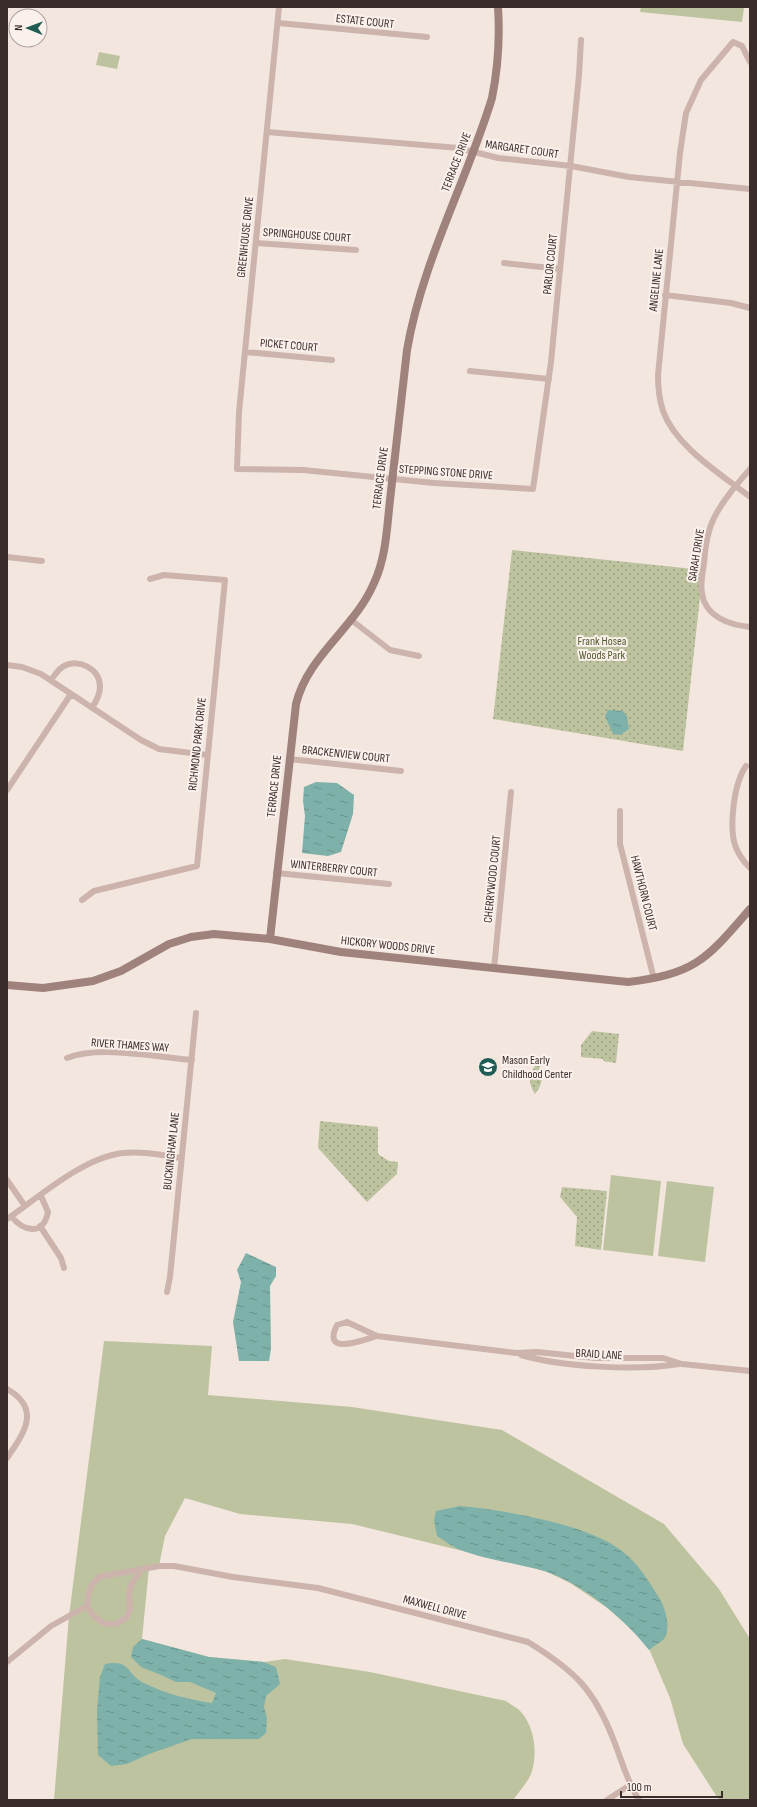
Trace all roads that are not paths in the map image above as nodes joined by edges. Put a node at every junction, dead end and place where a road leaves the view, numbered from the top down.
1 (279, 7) edge
2 (498, 7) edge
3 (278, 23) junction
4 (427, 37) dead end
5 (581, 40) dead end
6 (750, 62) edge
7 (267, 132) junction
8 (473, 152) junction
9 (571, 166) junction
10 (677, 182) junction
11 (750, 189) edge
12 (256, 243) junction
13 (356, 250) dead end
14 (504, 263) dead end
15 (560, 269) junction
16 (666, 295) junction
17 (750, 308) edge
18 (245, 352) junction
19 (332, 360) dead end
20 (470, 371) dead end
21 (549, 379) junction
22 (237, 469) joint
23 (750, 469) edge
24 (393, 479) junction
25 (736, 486) junction
26 (533, 489) joint
27 (750, 497) edge
28 (7, 557) edge
29 (42, 561) dead end
30 (150, 579) dead end
31 (350, 619) junction
32 (750, 628) edge
33 (419, 656) dead end
34 (7, 665) edge
35 (51, 680) junction
36 (72, 694) junction
37 (92, 708) junction
38 (207, 755) junction
39 (289, 759) junction
40 (746, 766) dead end
41 (400, 771) dead end
42 (7, 790) edge
43 (511, 792) dead end
44 (620, 812) dead end
45 (750, 868) edge
46 (276, 873) junction
47 (389, 884) dead end
48 (82, 900) dead end
49 (750, 909) edge
50 (270, 938) junction
51 (494, 969) junction
52 (654, 979) junction
53 (7, 985) edge
54 (196, 1013) dead end
55 (68, 1058) dead end
56 (192, 1060) junction
57 (181, 1158) junction
58 (7, 1180) edge
59 (41, 1196) junction
60 (25, 1206) junction
61 (9, 1218) edge
62 (40, 1226) junction
63 (64, 1268) dead end
64 (166, 1292) dead end
65 (377, 1336) junction
66 (750, 1371) edge
67 (7, 1389) edge
68 (7, 1458) edge
69 (141, 1570) junction
70 (87, 1606) junction
71 (7, 1662) edge
72 (630, 1786) junction
73 (607, 1800) edge
74 (639, 1800) edge

1 - 3 street, GREENHOUSE DRIVE
2 - 8 street, TERRACE DRIVE
3 - 4 street, ESTATE COURT
3 - 7 street, GREENHOUSE DRIVE
5 - 9 street, PARLOR COURT
6 - 10 street, ANGELINE LANE
7 - 8 street, MARGARET COURT
7 - 12 street, GREENHOUSE DRIVE
8 - 9 street, MARGARET COURT
8 - 24 street, TERRACE DRIVE
9 - 10 street, MARGARET COURT
9 - 15 street, PARLOR COURT
10 - 11 street, MARGARET COURT
10 - 16 street, ANGELINE LANE
12 - 13 street, SPRINGHOUSE COURT
12 - 18 street, GREENHOUSE DRIVE
14 - 15 street
15 - 21 street, PARLOR COURT
16 - 17 street
16 - 25 street, ANGELINE LANE
18 - 19 street, PICKET COURT
18 - 22 street, GREENHOUSE DRIVE
20 - 21 street
21 - 26 street, PARLOR COURT
22 - 24 street, STEPPING STONE DRIVE
23 - 25 street, SARAH DRIVE
24 - 26 street, STEPPING STONE DRIVE
24 - 31 street, TERRACE DRIVE
25 - 27 street, ANGELINE LANE
25 - 32 street, SARAH DRIVE
28 - 29 street
30 - 38 street, RICHMOND PARK DRIVE
31 - 33 street
31 - 39 street, TERRACE DRIVE
34 - 35 street
35 - 36 street
35 - 37 street
36 - 37 street
36 - 42 street
37 - 38 street
38 - 48 street, RICHMOND PARK DRIVE
39 - 41 street, BRACKENVIEW COURT
39 - 46 street, TERRACE DRIVE
40 - 45 street
43 - 51 street, CHERRYWOOD COURT
44 - 52 street, HAWTHORN COURT
46 - 47 street, WINTERBERRY COURT
46 - 50 street, TERRACE DRIVE
49 - 52 street, HICKORY WOODS DRIVE
50 - 51 street, HICKORY WOODS DRIVE
50 - 53 street, HICKORY WOODS DRIVE
51 - 52 street, HICKORY WOODS DRIVE
54 - 56 street, BUCKINGHAM LANE
55 - 56 street, RIVER THAMES WAY
56 - 57 street, BUCKINGHAM LANE
57 - 59 street
57 - 64 street, BUCKINGHAM LANE
58 - 60 street
59 - 60 street
59 - 62 street
60 - 61 street
61 - 62 street
62 - 63 street
65 - 65 street, BRAID LANE
65 - 66 street, BRAID LANE
67 - 68 street
69 - 70 street, MAXWELL DRIVE
69 - 70 street
69 - 72 street, MAXWELL DRIVE
70 - 71 street
72 - 73 street
72 - 74 street, MAXWELL DRIVE

